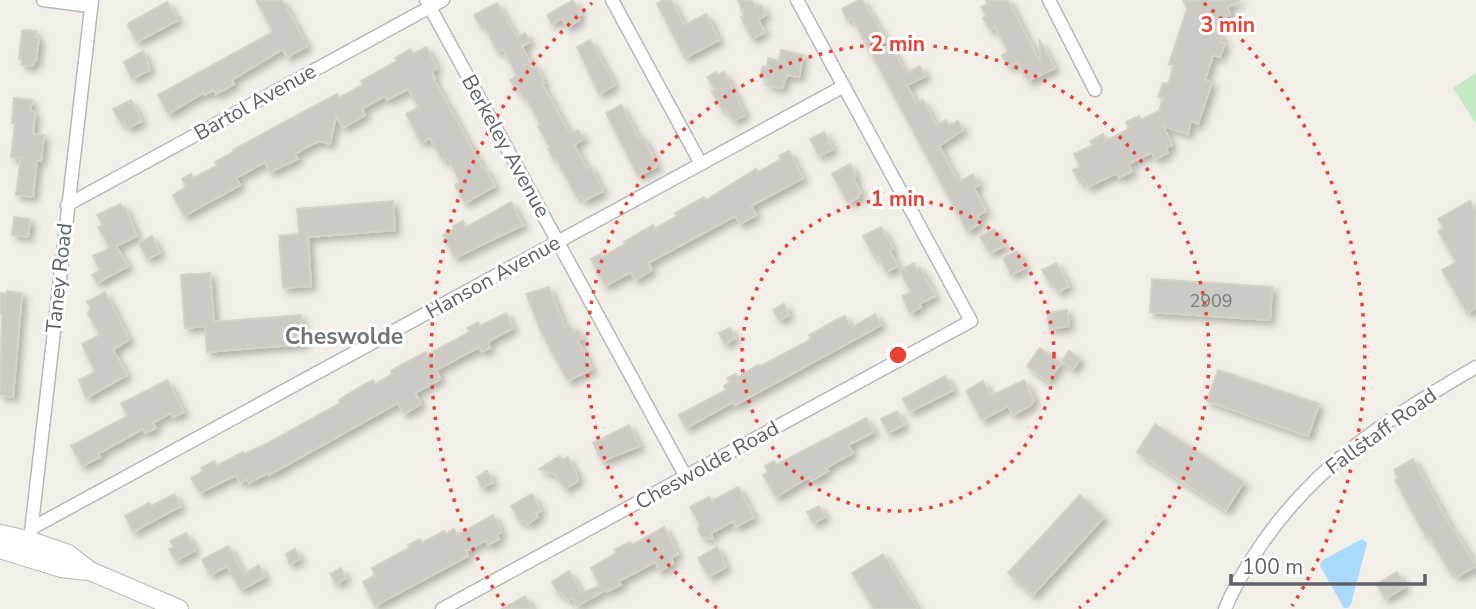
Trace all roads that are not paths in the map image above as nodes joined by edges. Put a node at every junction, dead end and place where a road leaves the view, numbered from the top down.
1 (43, 0) edge
2 (443, 0) edge
3 (611, 0) edge
4 (797, 0) edge
5 (1049, 0) edge
6 (91, 3) edge
7 (428, 4) edge
8 (844, 86) junction
9 (1095, 90) dead end
10 (701, 164) junction
11 (67, 205) junction
12 (558, 242) junction
13 (1476, 367) edge
14 (686, 477) junction
15 (0, 534) edge
16 (28, 541) junction
17 (0, 548) edge
18 (178, 609) edge
19 (442, 609) edge
20 (1225, 609) edge

1 - 6 street
2 - 7 street, Bartol Avenue
3 - 10 street
4 - 8 street
5 - 9 street
6 - 11 street, Taney Road
7 - 11 street, Bartol Avenue
7 - 12 street, Berkeley Avenue
8 - 10 street, Hanson Avenue
8 - 14 street, Cheswolde Road
10 - 12 street, Hanson Avenue
11 - 16 street, Taney Road
12 - 14 street, Berkeley Avenue
12 - 16 street, Hanson Avenue
13 - 20 street, Fallstaff Road
14 - 19 street, Cheswolde Road
15 - 16 main road
16 - 17 main road
16 - 18 main road

